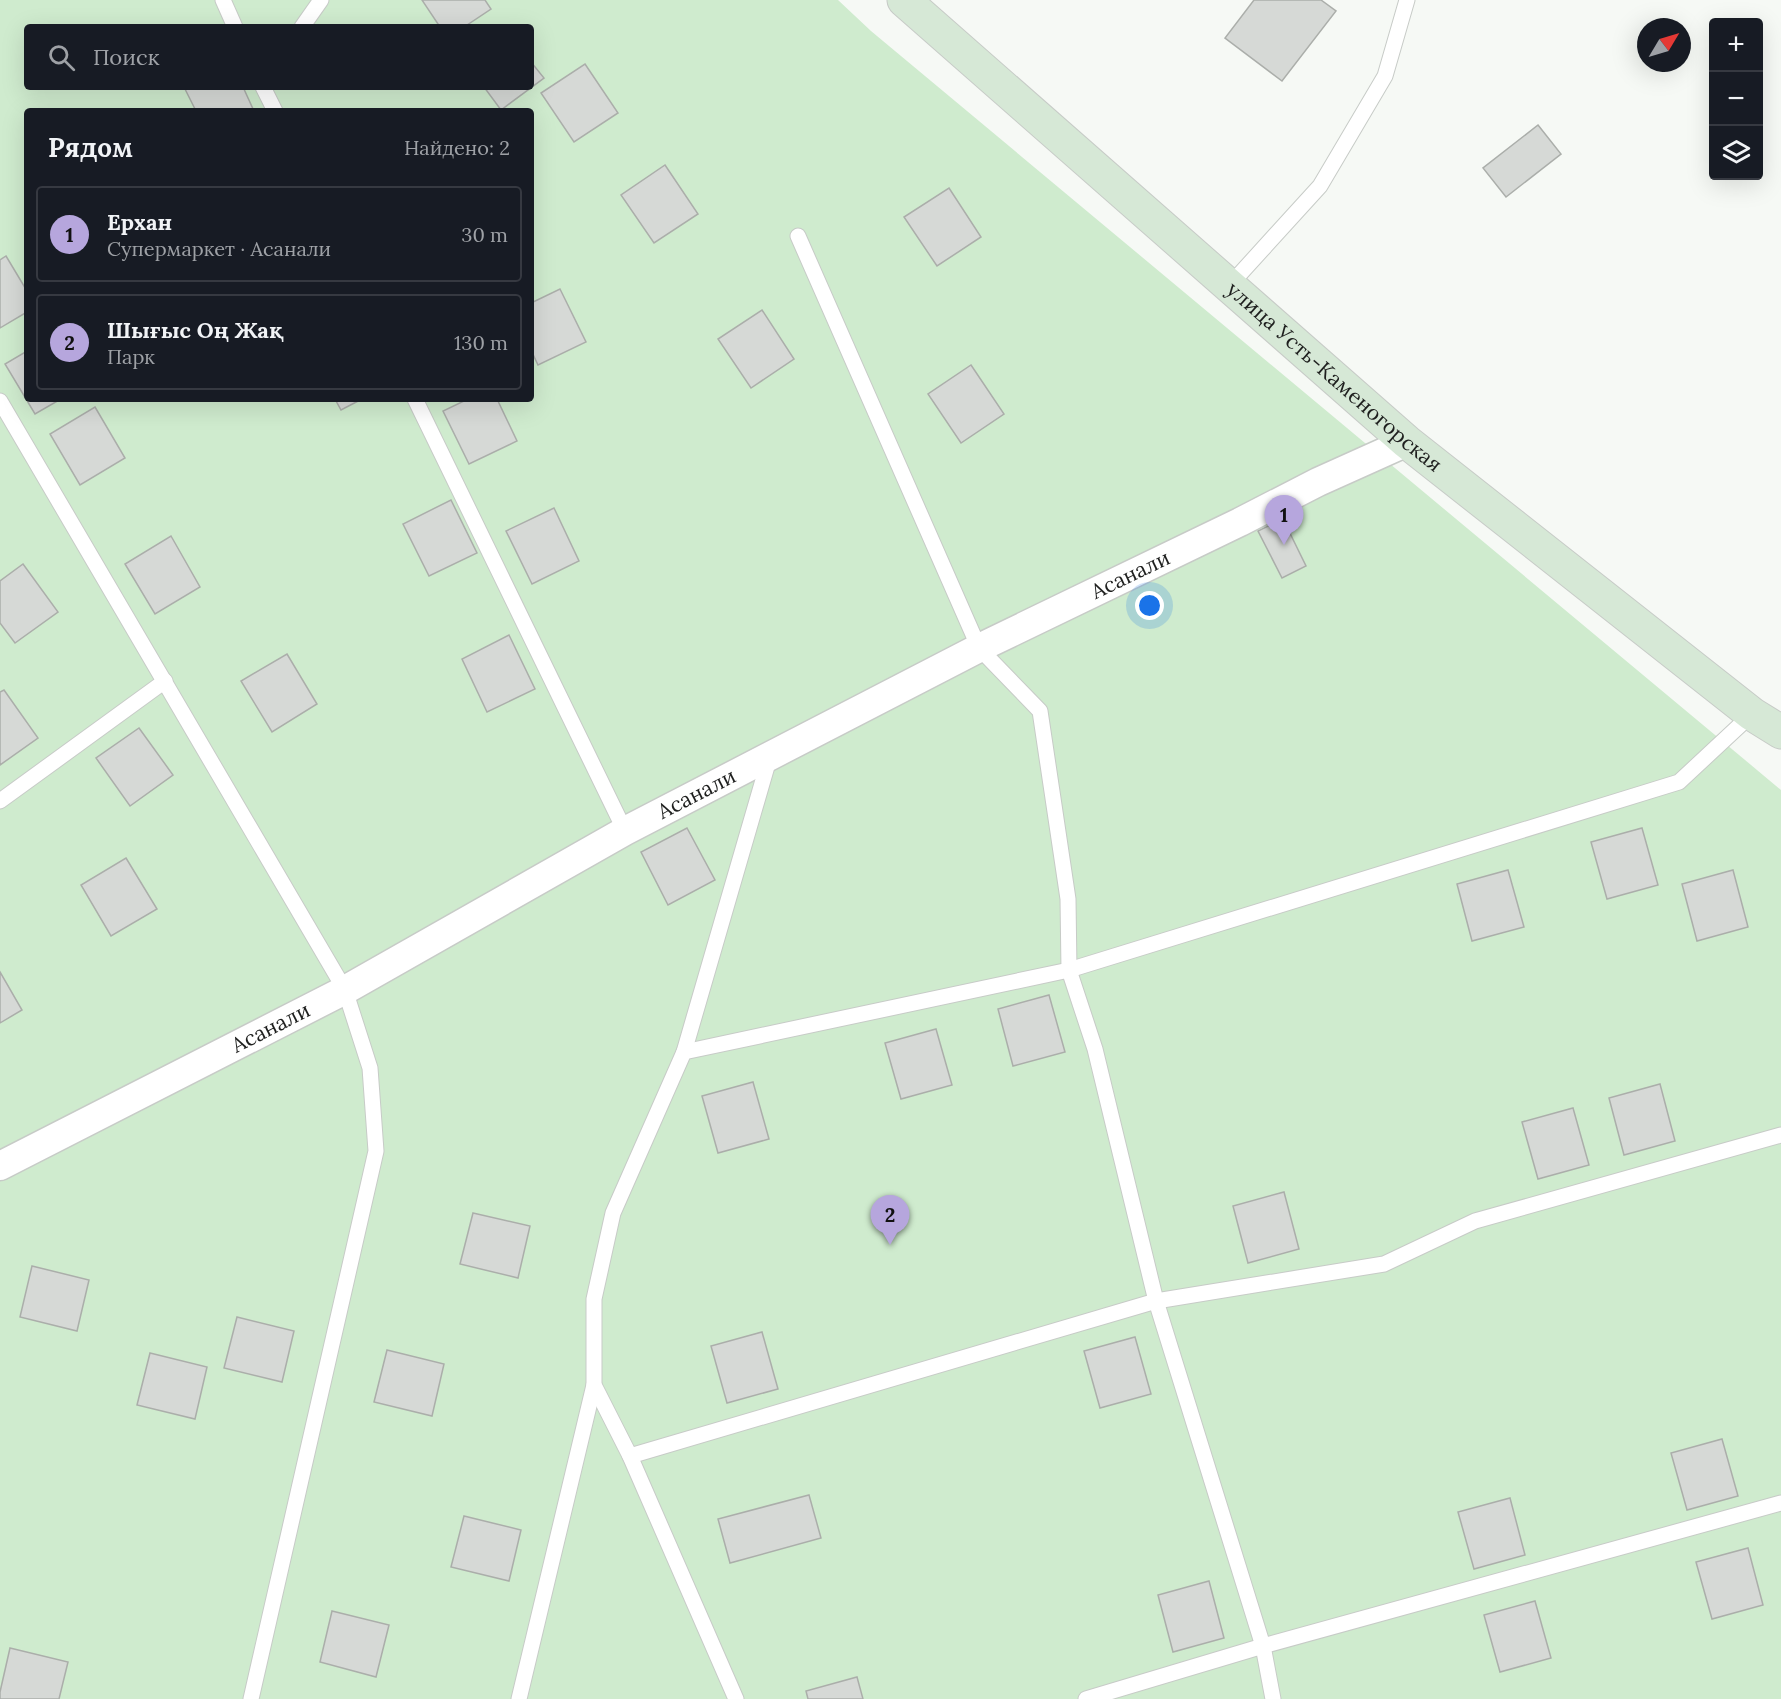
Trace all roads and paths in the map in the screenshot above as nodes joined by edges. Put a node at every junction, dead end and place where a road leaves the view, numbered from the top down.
1 (223, 0) edge
2 (321, 0) edge
3 (904, 0) edge
4 (1407, 0) edge
5 (234, 24) edge
6 (304, 24) edge
7 (266, 90) edge
8 (274, 108) edge
9 (798, 236) dead end
10 (1229, 286) junction
11 (0, 401) edge
12 (416, 402) edge
13 (1407, 442) junction
14 (979, 648) junction
15 (165, 681) junction
16 (1752, 714) junction
17 (1781, 732) edge
18 (770, 756) junction
19 (0, 801) edge
20 (625, 831) junction
21 (1069, 970) junction
22 (345, 990) junction
23 (684, 1052) junction
24 (1781, 1135) edge
25 (0, 1166) edge
26 (1156, 1301) junction
27 (594, 1385) junction
28 (630, 1456) junction
29 (1781, 1503) edge
30 (1263, 1646) junction
31 (251, 1699) edge
32 (519, 1699) edge
33 (736, 1699) edge
34 (1086, 1699) edge
35 (1273, 1699) edge

1 - 5 lane
2 - 6 lane
3 - 10 street, улица Усть-Каменогорская
4 - 10 lane
7 - 8 lane
9 - 14 lane
10 - 13 street, улица Усть-Каменогорская
11 - 15 lane
12 - 20 lane
13 - 14 street, Асанали
13 - 16 street, улица Усть-Каменогорская
14 - 18 street, Асанали
14 - 21 lane
15 - 19 lane
15 - 22 lane
16 - 17 street, улица Усть-Каменогорская
16 - 21 lane
18 - 20 street, Асанали
18 - 23 lane
20 - 22 street, Асанали
21 - 23 lane
21 - 26 lane
22 - 25 street, Асанали
22 - 31 lane
23 - 27 lane
24 - 26 lane
26 - 28 lane
26 - 30 lane
27 - 28 lane
27 - 32 lane
28 - 33 lane
29 - 30 lane
30 - 34 lane
30 - 35 lane

